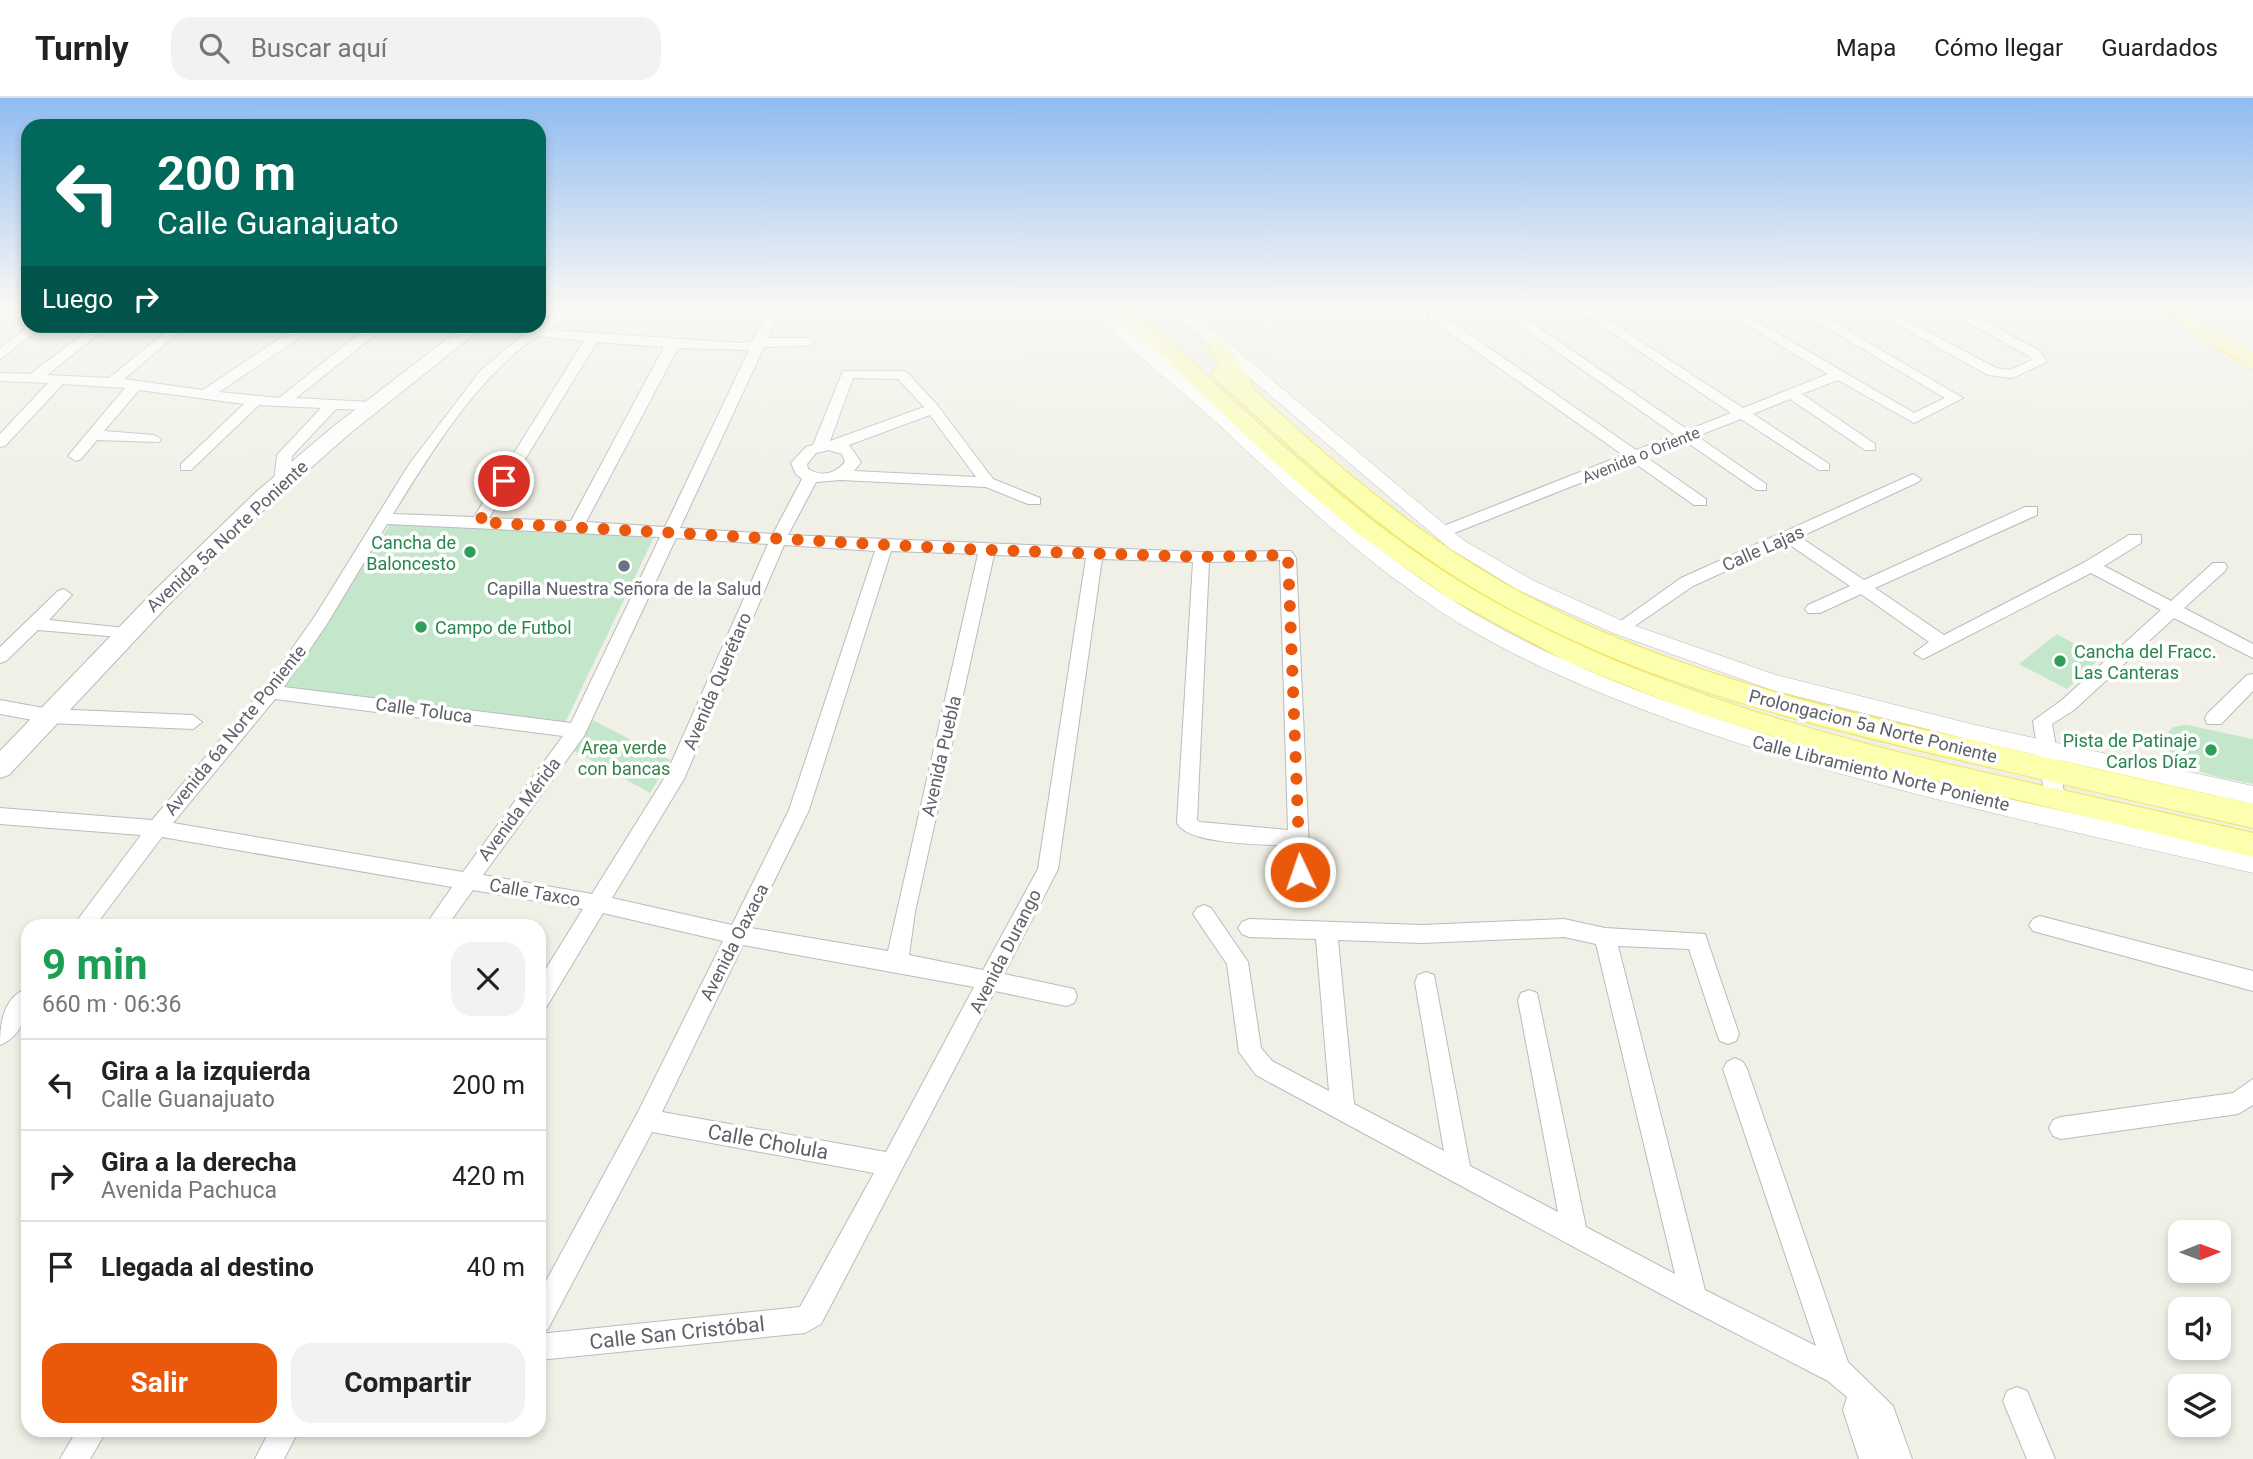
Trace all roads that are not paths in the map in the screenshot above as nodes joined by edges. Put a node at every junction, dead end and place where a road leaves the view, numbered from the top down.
1 (46, 370) edge
2 (127, 370) edge
3 (239, 370) edge
4 (323, 370) edge
5 (418, 370) edge
6 (490, 370) edge
7 (574, 370) edge
8 (658, 370) edge
9 (745, 370) edge
10 (1177, 370) edge
11 (1178, 370) edge
12 (1226, 370) edge
13 (1230, 370) edge
14 (1238, 370) edge
15 (1511, 370) edge
16 (1591, 370) edge
17 (1675, 370) edge
18 (1829, 370) edge
19 (1906, 370) edge
20 (1991, 370) edge
21 (2022, 370) edge
22 (1235, 374) junction
23 (1838, 375) junction
24 (7, 378) edge
25 (33, 379) junction
26 (59, 380) junction
27 (222, 380) junction
28 (113, 382) junction
29 (135, 385) junction
30 (158, 388) junction
31 (0, 390) edge
32 (1791, 393) junction
33 (205, 395) junction
34 (1280, 398) junction
35 (1251, 399) junction
36 (285, 400) junction
37 (255, 401) junction
38 (334, 403) junction
39 (1217, 404) junction
40 (371, 406) junction
41 (933, 409) junction
42 (1736, 410) junction
43 (1684, 433) junction
44 (93, 435) junction
45 (155, 439) dead end
46 (0, 443) edge
47 (827, 446) junction
48 (1870, 447) dead end
49 (1631, 454) junction
50 (76, 456) dead end
51 (186, 467) dead end
52 (1824, 467) dead end
53 (839, 475) junction
54 (811, 477) junction
55 (1913, 479) dead end
56 (282, 482) junction
57 (988, 482) junction
58 (1761, 487) dead end
59 (1034, 501) dead end
60 (1700, 502) dead end
61 (2031, 511) dead end
62 (381, 519) junction
63 (479, 522) junction
64 (576, 526) junction
65 (1438, 530) junction
66 (669, 532) junction
67 (1790, 537) junction
68 (778, 539) junction
69 (2135, 539) dead end
70 (885, 546) junction
71 (987, 550) junction
72 (1095, 553) junction
73 (1200, 557) junction
74 (2091, 566) junction
75 (2219, 567) dead end
76 (1862, 587) junction
77 (64, 595) dead end
78 (1814, 609) dead end
79 (2173, 610) junction
80 (34, 624) junction
81 (1620, 628) junction
82 (125, 634) junction
83 (1943, 643) junction
84 (2253, 652) edge
85 (1923, 653) dead end
86 (0, 657) edge
87 (2253, 680) edge
88 (271, 692) junction
89 (0, 707) edge
90 (49, 716) junction
91 (2214, 719) dead end
92 (193, 722) dead end
93 (577, 731) junction
94 (1975, 733) joint
95 (2041, 761) junction
96 (0, 768) edge
97 (2253, 795) edge
98 (2055, 798) junction
99 (0, 816) edge
100 (2253, 816) edge
101 (157, 828) junction
102 (1298, 839) junction
103 (2253, 845) edge
104 (2253, 863) edge
105 (1300, 872) dead end
106 (466, 881) junction
107 (596, 903) junction
108 (1204, 914) dead end
109 (88, 919) edge
110 (440, 919) edge
111 (2040, 925) dead end
112 (1249, 928) dead end
113 (1326, 931) junction
114 (737, 935) junction
115 (1605, 937) junction
116 (897, 962) junction
117 (2253, 981) edge
118 (1426, 982) dead end
119 (990, 983) junction
120 (546, 987) edge
121 (1066, 996) dead end
122 (1529, 1000) dead end
123 (21, 1007) edge
124 (1728, 1034) dead end
125 (0, 1035) edge
126 (1735, 1069) dead end
127 (2253, 1090) edge
128 (1343, 1111) junction
129 (646, 1120) junction
130 (2062, 1128) dead end
131 (890, 1164) junction
132 (1459, 1170) junction
133 (1575, 1235) junction
134 (1694, 1298) junction
135 (546, 1307) edge
136 (812, 1315) joint
137 (546, 1347) edge
138 (1838, 1371) junction
139 (1862, 1392) junction
140 (2017, 1401) dead end
141 (88, 1437) edge
142 (281, 1437) edge
143 (74, 1459) edge
144 (269, 1459) edge
145 (1873, 1459) edge
146 (1898, 1459) edge
147 (2040, 1459) edge

1 - 25 street
2 - 28 street
3 - 27 street
4 - 36 street
5 - 40 main road, Avenida 5a Norte Poniente
6 - 62 street, Avenida 6a Norte Poniente
7 - 63 street
8 - 64 street
9 - 66 street, Avenida Mérida
10 - 39 main road
11 - 39 main road
12 - 35 main road, Prolongacion 5a Norte Poniente
13 - 22 main road
14 - 34 street
15 - 49 street
16 - 43 street
17 - 42 street
18 - 23 street
19 - 23 street
20 - 21 street
22 - 34 main road
22 - 35 main road
23 - 32 street, Avenida o Oriente
24 - 25 street
24 - 31 street
25 - 26 street
26 - 28 street
26 - 46 street
27 - 30 street
27 - 33 street
28 - 29 street
29 - 30 street
29 - 44 street
30 - 33 street
32 - 42 street, Avenida o Oriente
32 - 48 street
33 - 37 street
34 - 65 street
35 - 95 main road, Prolongacion 5a Norte Poniente
36 - 37 street
36 - 38 street
37 - 51 street
38 - 40 street
38 - 56 street
39 - 98 main road
39 - 104 street, Calle Libramiento Norte Poniente
40 - 56 main road, Avenida 5a Norte Poniente
41 - 47 street
41 - 47 street
41 - 57 street
42 - 43 street, Avenida o Oriente
42 - 52 street
43 - 49 street, Avenida o Oriente
43 - 58 street
44 - 45 street
44 - 50 street
47 - 53 street
47 - 54 street
49 - 60 street
49 - 65 street, Avenida o Oriente
53 - 54 street
53 - 57 street
54 - 68 street, Avenida Querétaro
55 - 67 street, Calle Lajas
56 - 82 main road, Avenida 5a Norte Poniente
57 - 59 street
61 - 76 street
62 - 63 street
62 - 88 street, Avenida 6a Norte Poniente
63 - 64 street
64 - 66 street
65 - 81 street
66 - 68 street
66 - 93 street, Avenida Mérida
67 - 76 street
67 - 81 street, Calle Lajas
68 - 70 street
68 - 107 street, Avenida Querétaro
69 - 74 street
70 - 71 street
70 - 114 street, Avenida Oaxaca
71 - 72 street
71 - 116 street, Avenida Puebla
72 - 73 street
72 - 119 street, Avenida Durango
73 - 102 street
73 - 102 street
74 - 79 street
74 - 83 street
75 - 79 street
76 - 78 street
76 - 83 street
77 - 80 street
79 - 84 street
79 - 95 street
80 - 82 street
80 - 86 street
81 - 94 street
82 - 90 main road, Avenida 5a Norte Poniente
83 - 85 street
87 - 91 street
88 - 93 street, Calle Toluca
88 - 101 street, Avenida 6a Norte Poniente
89 - 90 street
90 - 92 street
90 - 96 main road, Avenida 5a Norte Poniente
93 - 106 street, Avenida Mérida
94 - 95 main road
95 - 97 street
95 - 98 street
95 - 100 main road, Prolongacion 5a Norte Poniente
98 - 103 main road
99 - 101 street, Calle Taxco
101 - 106 street, Calle Taxco
101 - 109 street, Avenida 6a Norte Poniente
102 - 105 street
106 - 107 street, Calle Taxco
106 - 110 street, Avenida Mérida
107 - 114 street, Calle Taxco
107 - 120 street, Avenida Querétaro
108 - 128 street
111 - 117 street
112 - 113 street
113 - 115 street
113 - 128 street
114 - 116 street, Calle Taxco
114 - 129 street, Avenida Oaxaca
115 - 124 street
115 - 134 street
116 - 119 street, Calle Taxco
118 - 132 street
119 - 121 street, Calle Taxco
119 - 131 street, Avenida Durango
122 - 133 street
123 - 125 street
126 - 138 street
127 - 130 street
128 - 132 street
129 - 131 street, Calle Cholula
129 - 135 street, Avenida Oaxaca
131 - 136 street, Avenida Durango
132 - 133 street
133 - 134 street
134 - 138 street
136 - 137 street, Calle San Cristóbal
138 - 139 street
139 - 145 street
139 - 146 street
140 - 147 street
141 - 143 street
142 - 144 street

